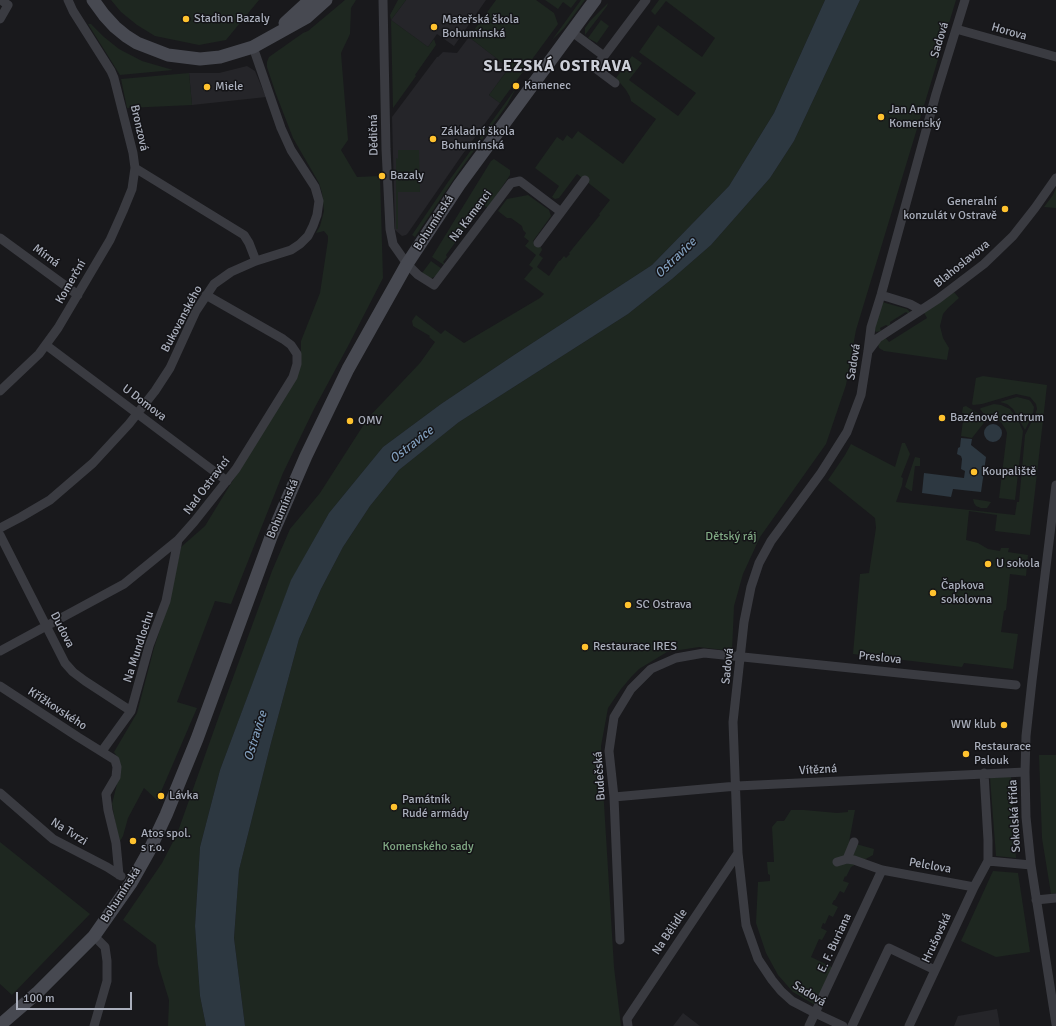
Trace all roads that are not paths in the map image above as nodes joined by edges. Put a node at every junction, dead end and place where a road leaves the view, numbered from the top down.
1 (68, 0) edge
2 (93, 0) edge
3 (310, 0) edge
4 (326, 0) edge
5 (383, 0) edge
6 (596, 0) edge
7 (646, 0) edge
8 (965, 0) edge
9 (4, 2) edge
10 (0, 19) edge
11 (956, 29) junction
12 (572, 32) junction
13 (271, 37) junction
14 (253, 47) junction
15 (604, 56) junction
16 (1056, 57) edge
17 (615, 83) dead end
18 (135, 168) junction
19 (1056, 178) edge
20 (584, 180) dead end
21 (561, 212) junction
22 (0, 238) edge
23 (538, 244) dead end
24 (256, 261) junction
25 (407, 264) junction
26 (78, 295) junction
27 (206, 295) junction
28 (881, 295) junction
29 (921, 310) junction
30 (46, 345) junction
31 (868, 351) junction
32 (0, 391) edge
33 (138, 414) junction
34 (227, 480) junction
35 (1056, 485) edge
36 (0, 528) edge
37 (0, 535) edge
38 (178, 540) junction
39 (46, 626) junction
40 (0, 651) edge
41 (742, 657) junction
42 (1016, 685) dead end
43 (0, 686) edge
44 (131, 711) junction
45 (102, 752) junction
46 (1025, 772) junction
47 (984, 773) junction
48 (737, 786) junction
49 (0, 793) edge
50 (614, 797) junction
51 (854, 842) dead end
52 (738, 853) junction
53 (847, 860) junction
54 (988, 861) junction
55 (837, 862) dead end
56 (1030, 865) junction
57 (882, 870) junction
58 (119, 875) junction
59 (131, 883) junction
60 (974, 887) junction
61 (1056, 898) edge
62 (1036, 900) junction
63 (94, 936) junction
64 (620, 940) dead end
65 (935, 970) junction
66 (815, 1014) junction
67 (1056, 1024) edge
68 (0, 1025) edge
69 (94, 1026) edge
70 (628, 1026) edge
71 (809, 1026) edge
72 (843, 1026) edge
73 (852, 1026) edge
74 (909, 1026) edge

1 - 18 street, Bronzová
2 - 14 main road
3 - 13 main road
4 - 13 main road
5 - 25 street, Dědičná
6 - 12 main road, Bohumínská
7 - 15 street
8 - 11 street, Sadová
9 - 10 street
11 - 16 street, Horova
11 - 28 street, Sadová
12 - 15 street
12 - 25 main road, Bohumínská
13 - 14 main road
14 - 24 street, Bukovanského
15 - 17 street
18 - 24 street, Bronzová
18 - 26 street, Komerční
19 - 29 street, Blahoslavova
20 - 21 street
21 - 23 street
21 - 25 street, Na Kamenci
22 - 26 street, Mírná
24 - 27 street, Bukovanského
25 - 59 main road, Bohumínská
26 - 30 street, Komerční
27 - 33 street, Bukovanského
27 - 34 street, Nad Ostravicí
28 - 29 street
28 - 31 street, Sadová
29 - 31 street, Blahoslavova
30 - 32 street, Komerční
30 - 33 street, U Domova
31 - 41 street, Sadová
33 - 34 street, U Domova
33 - 36 street, Bukovanského
34 - 38 street, Nad Ostravicí
35 - 46 street, Sokolská třída
37 - 39 street, Dudova
38 - 39 street, Nad Ostravicí
38 - 44 street, Na Mundlochu
39 - 40 street, Nad Ostravicí
39 - 44 street, Dudova
41 - 42 street, Preslova
41 - 48 street, Sadová
41 - 50 street, Budečská
43 - 45 street, Křížkovského
44 - 45 street, Na Mundlochu
45 - 58 street, Křížkovského
46 - 47 street, Vítězná
46 - 56 street, Sokolská třída
47 - 48 street, Vítězná
47 - 54 street
48 - 50 street, Vítězná
48 - 52 street, Sadová
49 - 58 street, Na Tvrzi
50 - 64 street, Budečská
51 - 53 street
52 - 66 street, Sadová
52 - 70 street, Na Bělidle
53 - 55 street
53 - 57 street
54 - 56 street
54 - 60 street, Hrušovská
56 - 62 street, Sokolská třída
57 - 60 street, Pelclova
57 - 66 street, E. F. Buriana
58 - 59 street, Na Tvrzi
59 - 63 main road, Bohumínská
60 - 65 street, Hrušovská
61 - 62 street
62 - 67 street, Sokolská třída
63 - 68 main road, Bohumínská
63 - 69 street
65 - 73 street
65 - 74 street, Hrušovská
66 - 71 street, E. F. Buriana
66 - 72 street, Sadová

